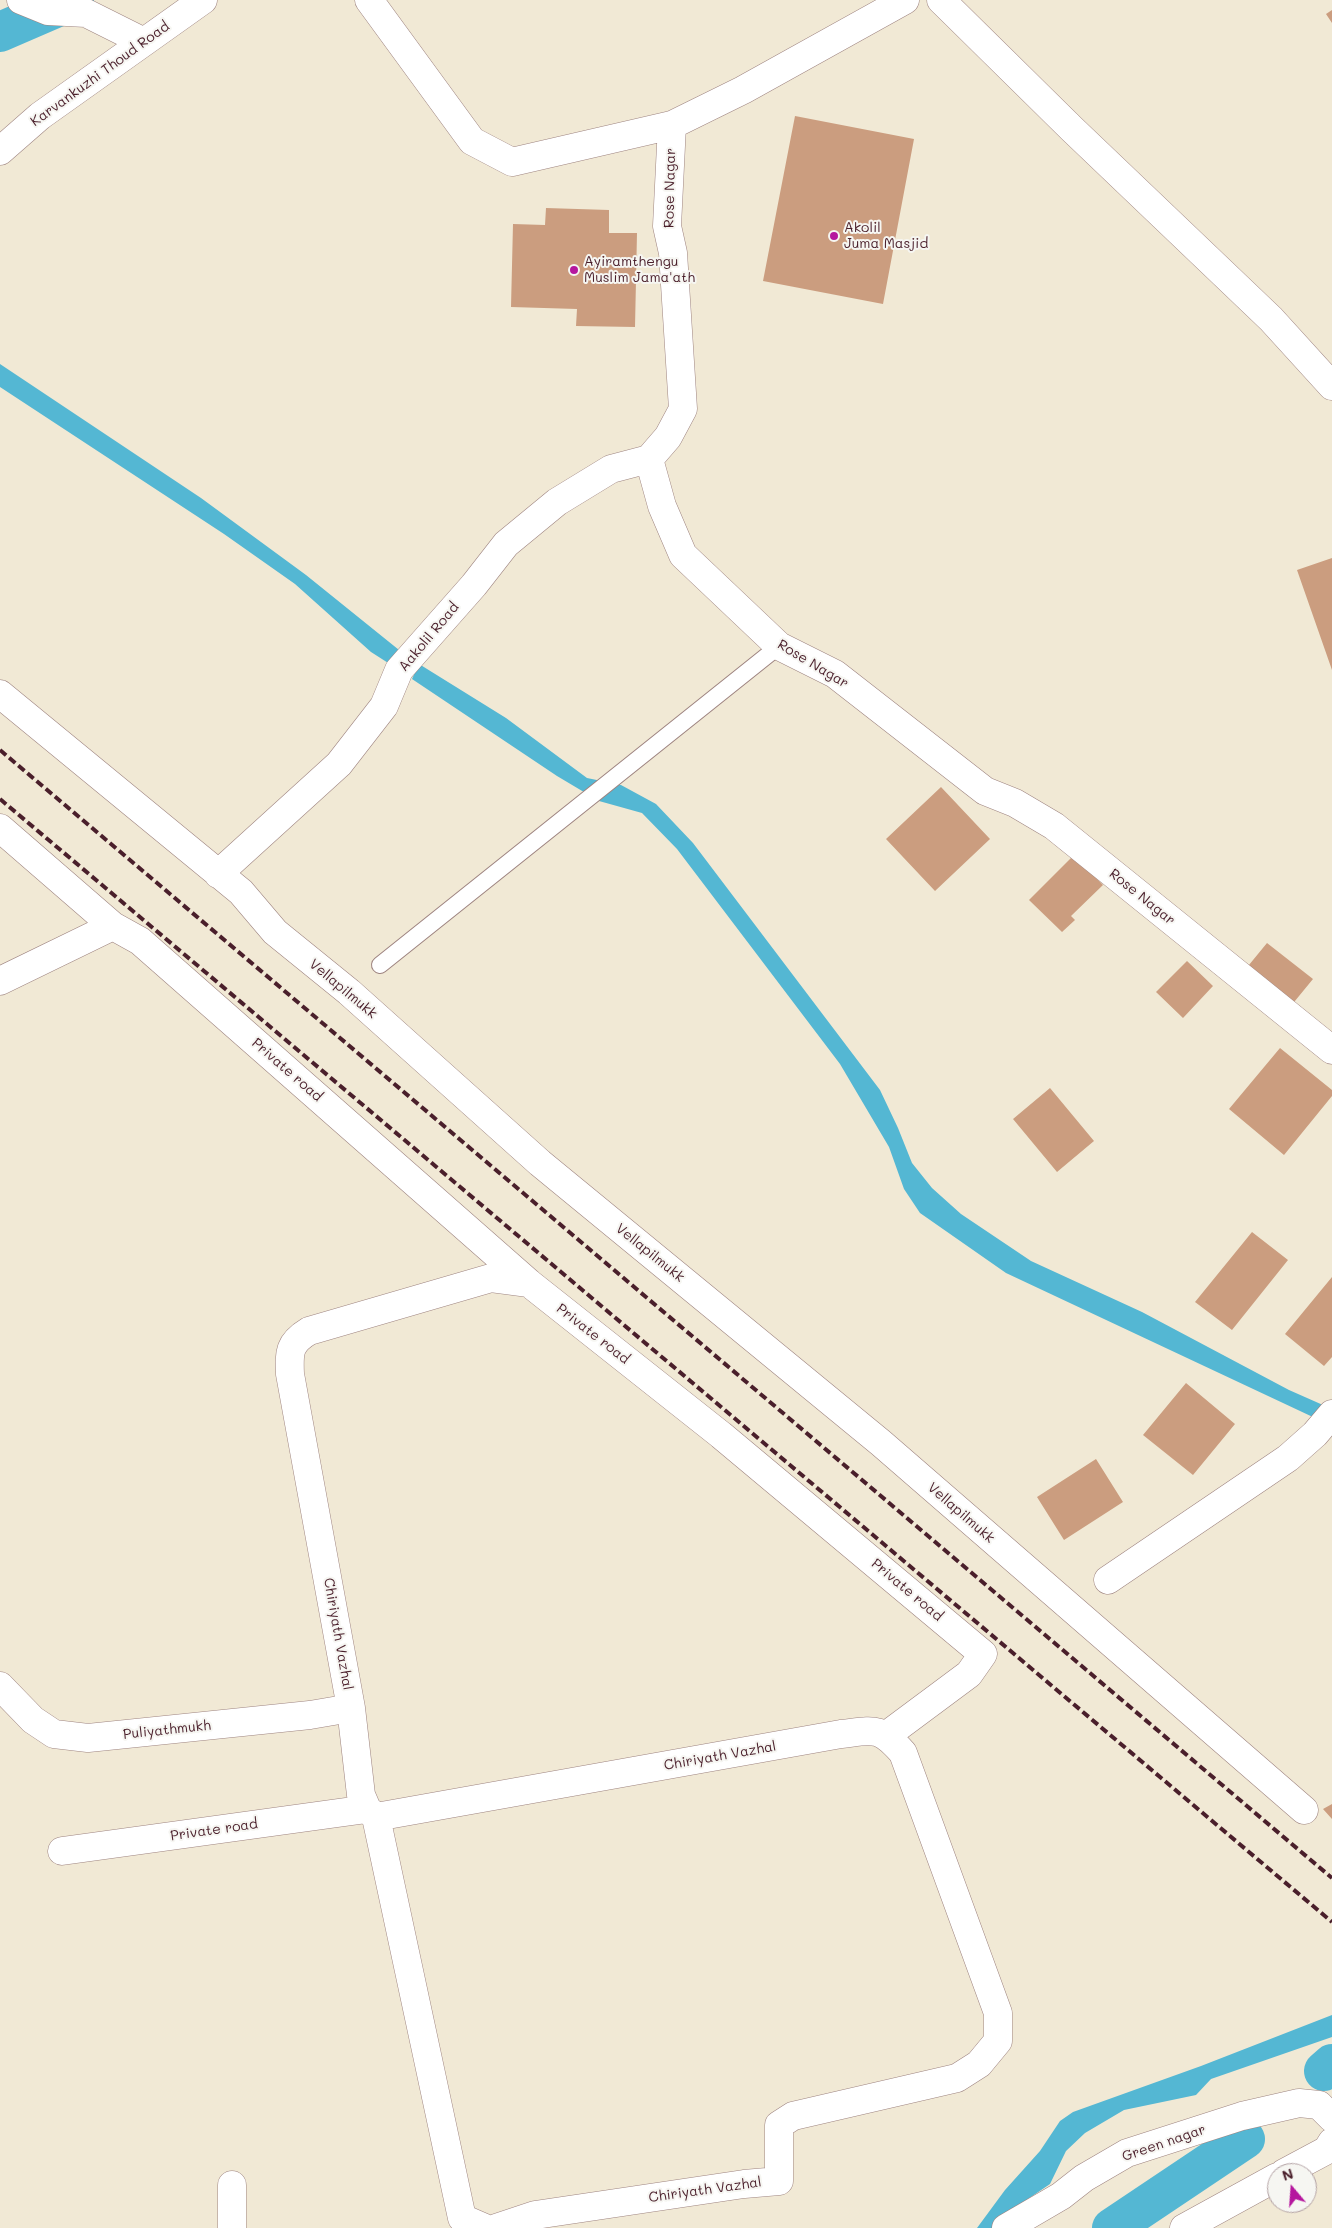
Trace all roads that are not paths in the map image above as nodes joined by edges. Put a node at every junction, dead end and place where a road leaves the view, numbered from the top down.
1 (21, 0) edge
2 (203, 0) edge
3 (369, 0) edge
4 (905, 0) edge
5 (941, 0) edge
6 (144, 42) junction
7 (672, 125) junction
8 (0, 151) edge
9 (1332, 386) edge
10 (649, 459) junction
11 (779, 646) junction
12 (0, 694) edge
13 (0, 828) edge
14 (218, 874) junction
15 (113, 926) junction
16 (380, 965) dead end
17 (0, 981) edge
18 (1332, 1050) edge
19 (529, 1283) junction
20 (1332, 1414) edge
21 (1108, 1580) dead end
22 (0, 1686) edge
23 (351, 1708) junction
24 (887, 1735) junction
25 (1304, 1810) dead end
26 (372, 1813) junction
27 (62, 1851) dead end
28 (1332, 2118) edge
29 (1332, 2142) edge
30 (1303, 2163) edge
31 (1267, 2182) edge
32 (232, 2185) dead end
33 (232, 2228) edge
34 (486, 2228) edge
35 (496, 2228) edge
36 (1006, 2228) edge
37 (1184, 2228) edge

1 - 6 street
2 - 6 street, Karvankuzhi Thoud Road
3 - 7 street
4 - 7 street
5 - 9 street
6 - 8 street, Karvankuzhi Thoud Road
7 - 10 street, Rose Nagar
10 - 11 street, Rose Nagar
10 - 14 street, Aakolil Road
11 - 16 lane
11 - 18 street, Rose Nagar
12 - 14 street, Vellapilmukk
13 - 15 street, Private road
14 - 25 street, Vellapilmukk
15 - 17 street
15 - 19 street, Private road
19 - 23 street, Chiriyath Vazhal
19 - 24 street, Private road
20 - 21 street
22 - 23 street, Puliyathmukh
23 - 26 street, Chiriyath Vazhal
24 - 26 street, Chiriyath Vazhal
24 - 35 street, Chiriyath Vazhal
26 - 27 street, Private road
26 - 34 street
28 - 36 street, Green nagar
29 - 30 street
31 - 37 street
32 - 33 street

